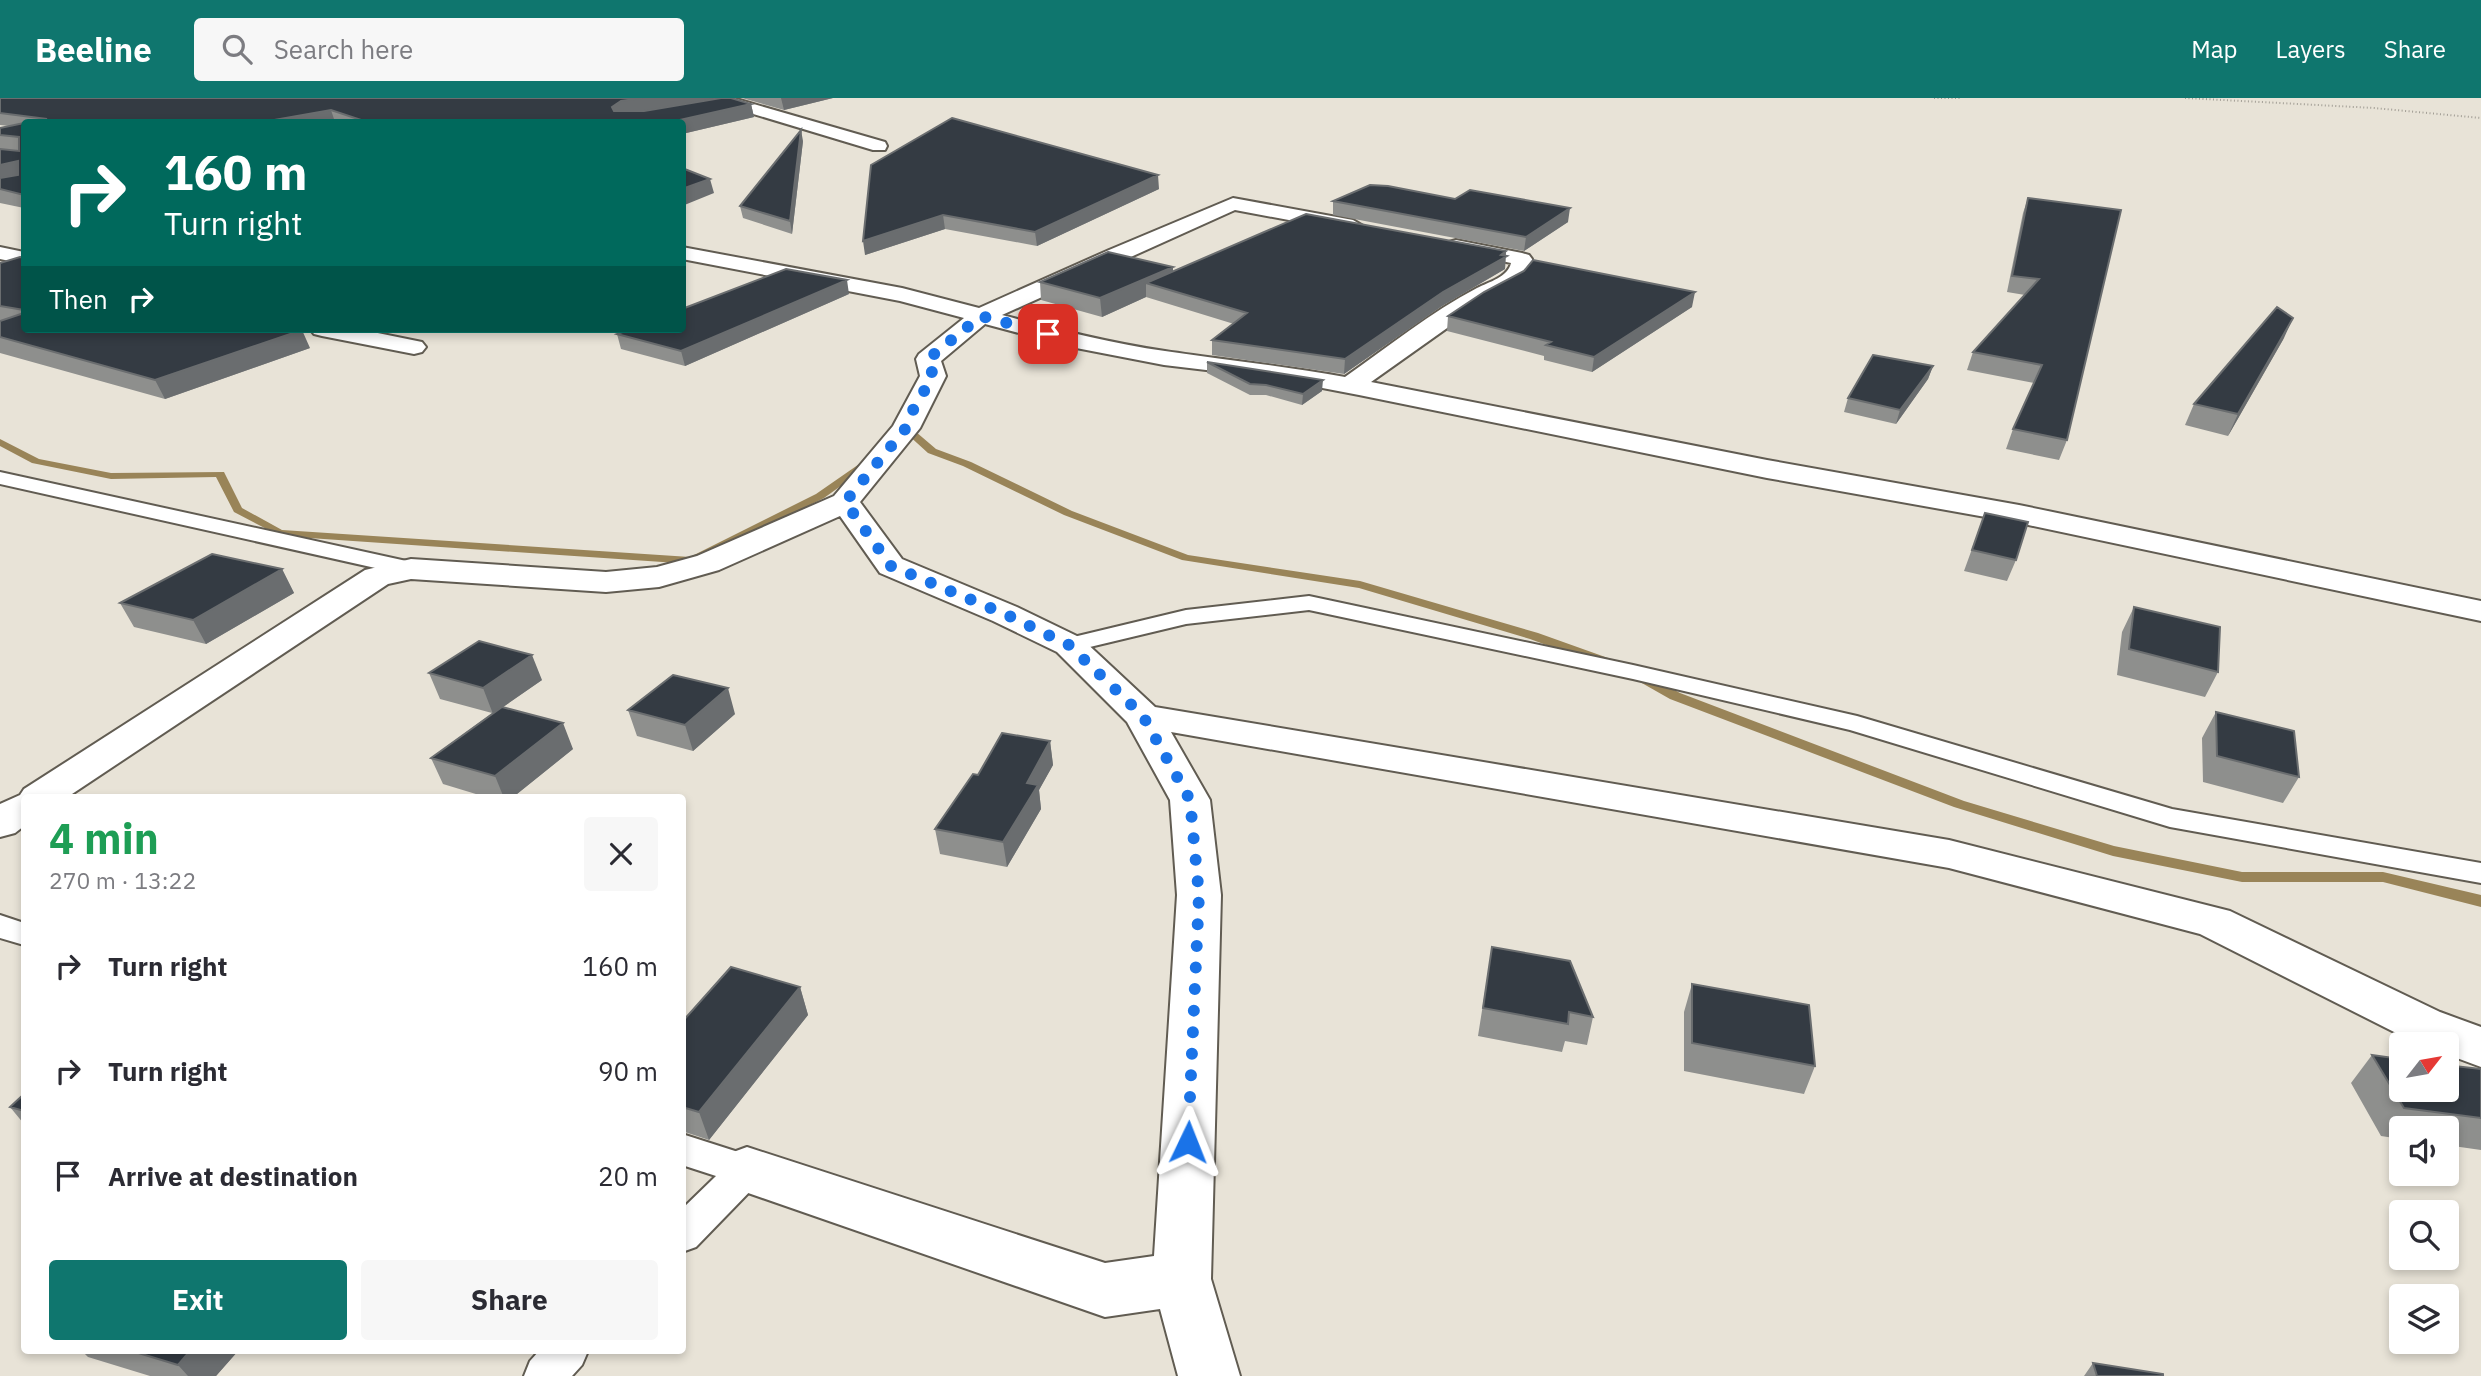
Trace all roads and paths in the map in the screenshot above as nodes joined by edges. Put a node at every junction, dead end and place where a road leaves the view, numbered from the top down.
1 (1934, 98) edge
2 (1962, 98) edge
3 (2185, 98) edge
4 (2481, 118) edge
5 (641, 119) edge
6 (879, 146) dead end
7 (1378, 231) edge
8 (1430, 241) edge
9 (0, 253) edge
10 (686, 254) edge
11 (21, 257) edge
12 (981, 316) junction
13 (342, 333) edge
14 (414, 347) dead end
15 (1350, 385) junction
16 (0, 478) edge
17 (845, 502) junction
18 (411, 569) junction
19 (2481, 611) edge
20 (1069, 645) junction
21 (1143, 716) junction
22 (44, 794) edge
23 (21, 809) edge
24 (0, 823) edge
25 (2481, 873) edge
26 (0, 926) edge
27 (21, 933) edge
28 (2481, 1047) edge
29 (686, 1150) edge
30 (747, 1170) junction
31 (686, 1231) edge
32 (1182, 1279) junction
33 (564, 1354) edge
34 (545, 1376) edge
35 (1209, 1376) edge

1 - 2 path
3 - 4 path
5 - 6 street
7 - 12 street
8 - 15 street
9 - 11 street
10 - 12 street
12 - 15 street
12 - 17 street
13 - 14 street
15 - 19 street
16 - 18 lane
17 - 18 street
17 - 20 street
18 - 22 street
20 - 21 street
20 - 25 lane
21 - 28 street
21 - 32 street
23 - 24 street
26 - 27 lane
29 - 30 lane
30 - 31 lane
30 - 32 street
32 - 35 street
33 - 34 lane

